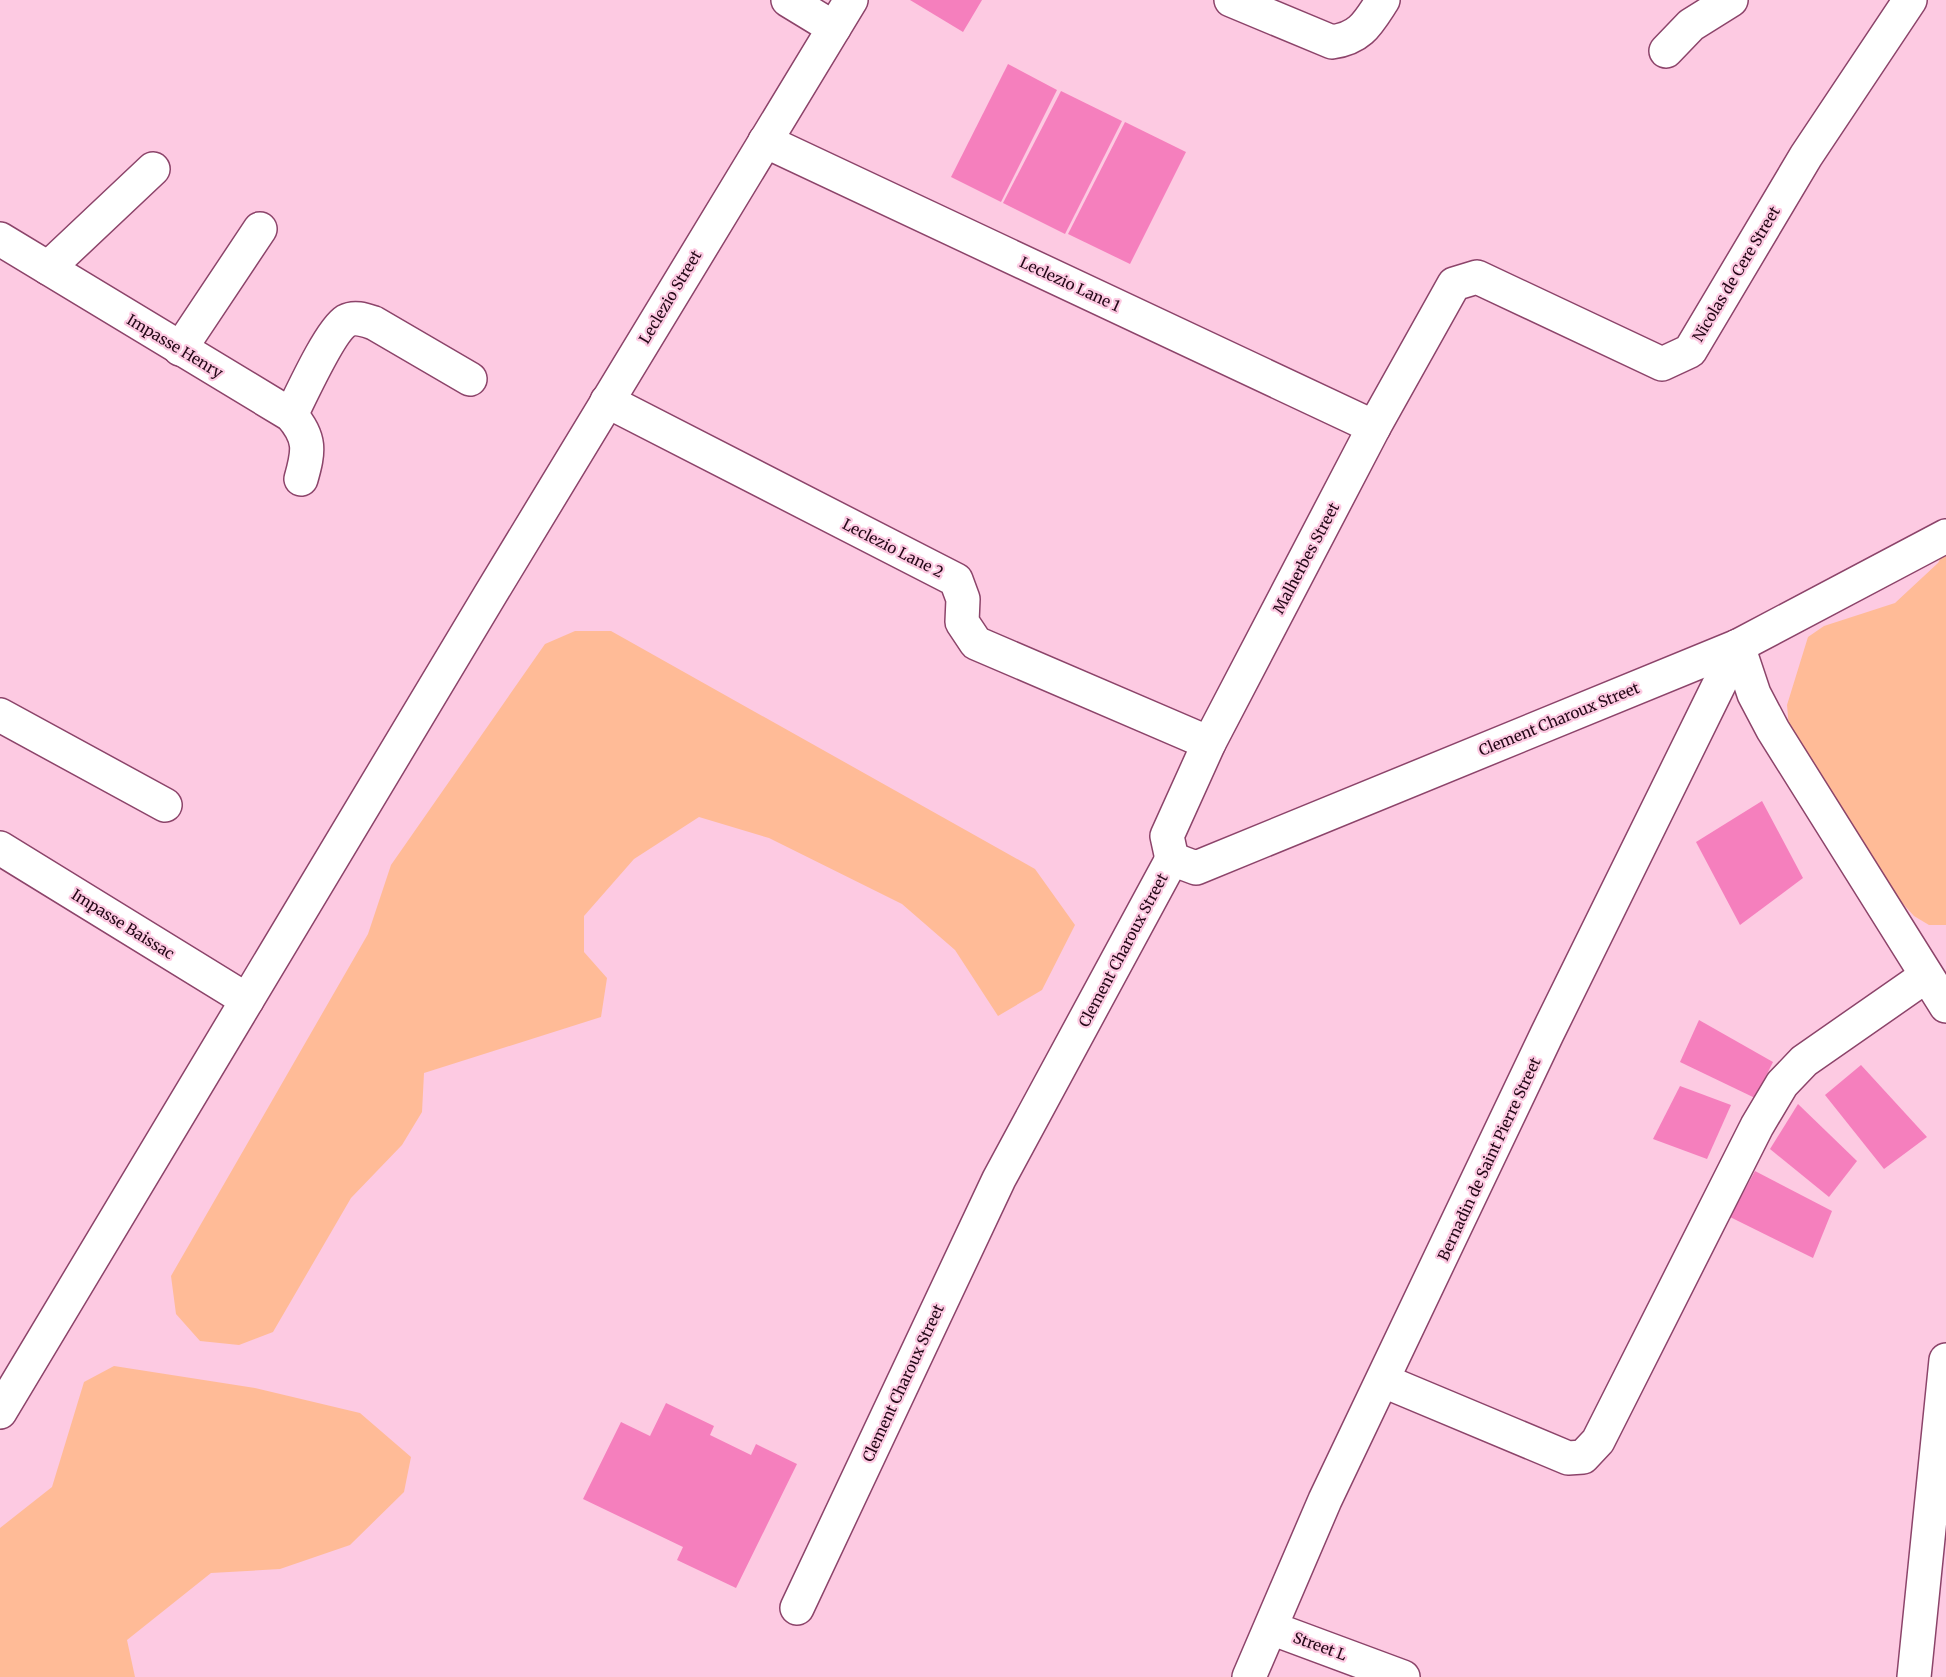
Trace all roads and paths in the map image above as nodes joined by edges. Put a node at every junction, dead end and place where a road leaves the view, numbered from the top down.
1 (788, 0) edge
2 (851, 0) edge
3 (1231, 0) edge
4 (1383, 0) edge
5 (1731, 0) edge
6 (1910, 0) edge
7 (834, 28) junction
8 (1666, 51) dead end
9 (765, 141) junction
10 (153, 168) dead end
11 (260, 229) dead end
12 (0, 239) edge
13 (48, 268) junction
14 (1477, 277) joint
15 (180, 349) junction
16 (470, 379) dead end
17 (608, 401) junction
18 (291, 415) junction
19 (1374, 428) junction
20 (301, 479) dead end
21 (1946, 536) edge
22 (1738, 646) junction
23 (0, 714) edge
24 (1209, 742) junction
25 (165, 805) dead end
26 (0, 848) edge
27 (1172, 859) junction
28 (1926, 976) junction
29 (247, 1000) junction
30 (1946, 1006) edge
31 (1946, 1360) edge
32 (8, 1381) edge
33 (1384, 1381) junction
34 (0, 1412) edge
35 (797, 1608) dead end
36 (1271, 1628) junction
37 (1249, 1677) edge
38 (1403, 1677) edge
39 (1914, 1677) edge

1 - 7 street
2 - 7 street, Leclezio Street
3 - 4 street
5 - 8 street
6 - 14 street, Nicolas de Cere Street
7 - 9 street, Leclezio Street
9 - 17 street, Leclezio Street
9 - 19 street, Leclezio Lane 1
10 - 13 street
11 - 15 street
12 - 13 street, Impasse Henry
13 - 15 street, Impasse Henry
14 - 19 street, Malherbes Street
15 - 18 street, Impasse Henry
16 - 18 street
17 - 24 street, Leclezio Lane 2
17 - 29 street, Leclezio Street
18 - 20 street, Impasse Henry
19 - 24 street, Malherbes Street
21 - 22 street, Clement Charoux Street
22 - 27 street, Clement Charoux Street
22 - 28 street
22 - 33 street, Bernadin de Saint Pierre Street
23 - 25 street
24 - 27 street, Malherbes Street
26 - 29 street, Impasse Baissac
27 - 35 street, Clement Charoux Street
28 - 30 street
28 - 33 street
29 - 32 street, Leclezio Street
31 - 39 street
32 - 34 street, Leclezio Street
33 - 36 street, Bernadin de Saint Pierre Street
36 - 37 street, Bernadin de Saint Pierre Street
36 - 38 street, Street L

